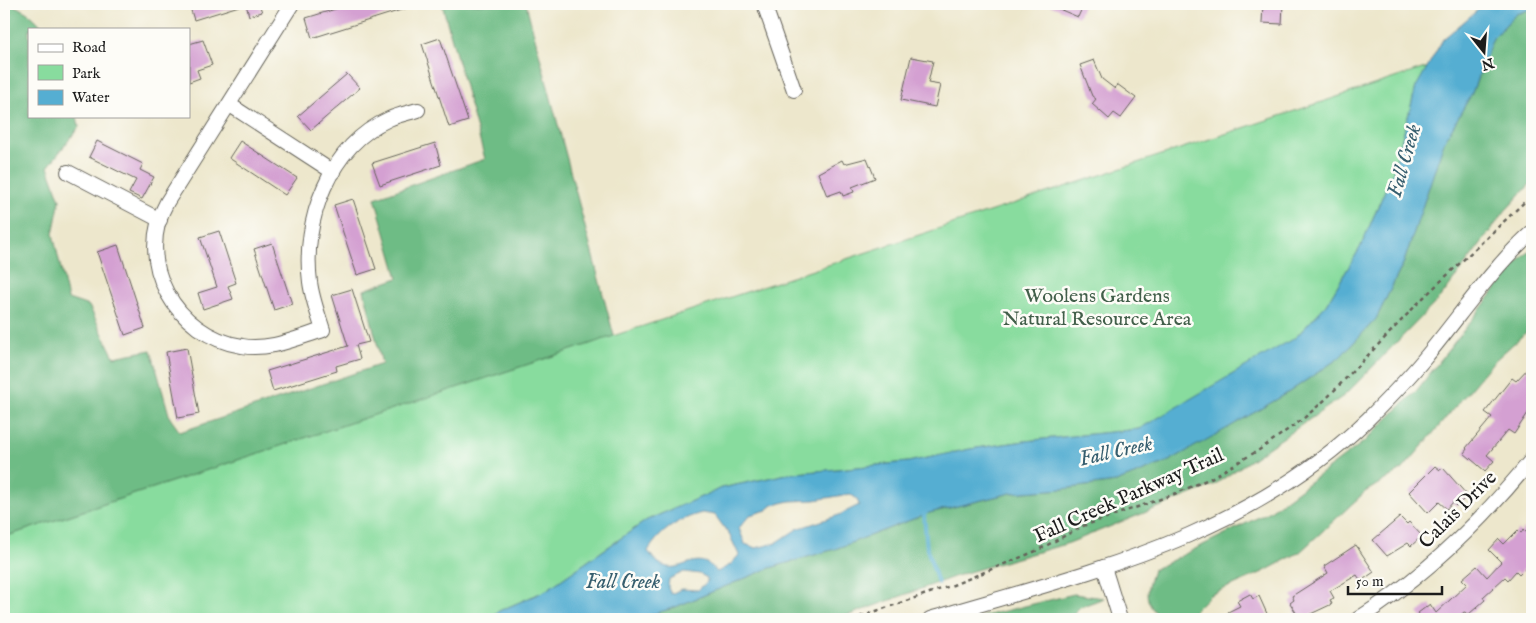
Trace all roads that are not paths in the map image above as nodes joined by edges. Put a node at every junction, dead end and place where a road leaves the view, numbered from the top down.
1 (292, 4) edge
2 (764, 4) edge
3 (794, 90) dead end
4 (230, 105) junction
5 (418, 110) dead end
6 (68, 172) dead end
7 (333, 172) junction
8 (160, 220) junction
9 (1532, 232) edge
10 (1532, 459) edge
11 (1104, 567) junction
12 (930, 619) edge
13 (1120, 619) edge
14 (1358, 619) edge

1 - 4 street
2 - 3 street
4 - 7 street
4 - 8 street
5 - 7 street
6 - 8 street
7 - 8 street
9 - 11 street
10 - 14 street, Calais Drive
11 - 12 street
11 - 13 street

